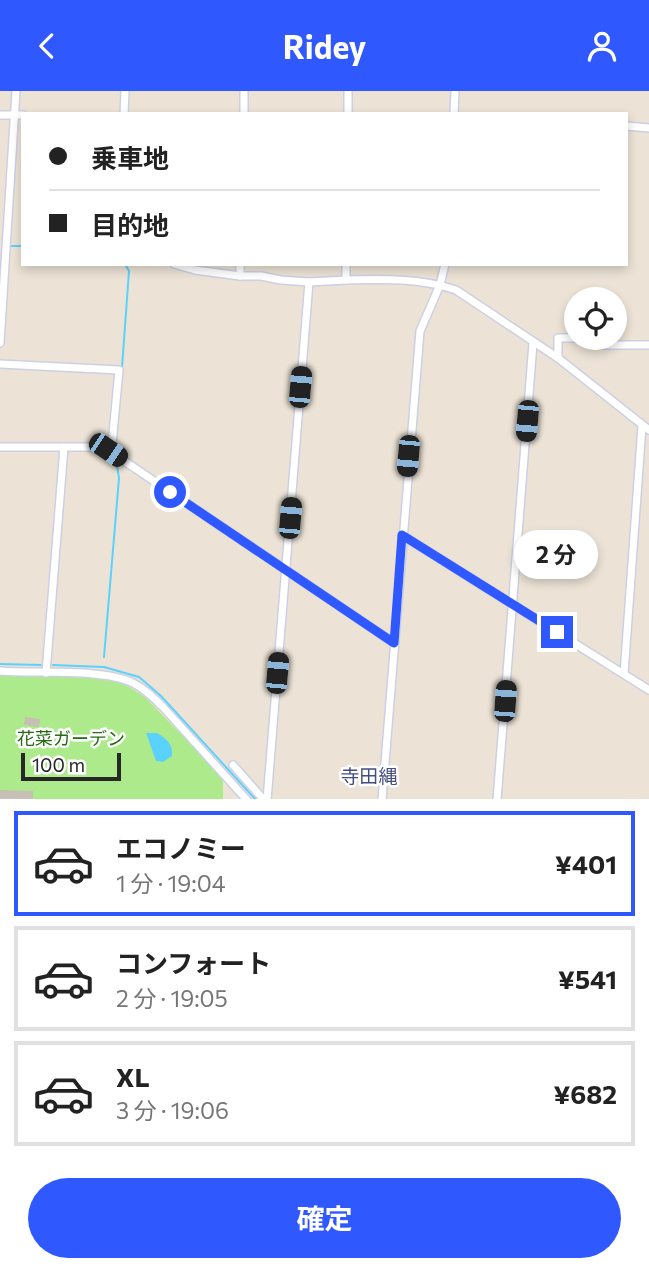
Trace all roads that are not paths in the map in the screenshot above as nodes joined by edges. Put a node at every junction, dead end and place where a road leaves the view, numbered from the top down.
1 (16, 91) edge
2 (125, 91) edge
3 (244, 91) edge
4 (348, 91) edge
5 (454, 91) edge
6 (124, 112) edge
7 (244, 112) edge
8 (348, 112) edge
9 (454, 112) edge
10 (0, 115) edge
11 (19, 115) edge
12 (628, 126) edge
13 (649, 128) edge
14 (181, 266) edge
15 (240, 266) edge
16 (346, 266) edge
17 (445, 266) edge
18 (240, 276) junction
19 (346, 280) junction
20 (309, 282) junction
21 (440, 285) junction
22 (0, 343) edge
23 (533, 343) junction
24 (649, 345) edge
25 (558, 358) junction
26 (0, 364) edge
27 (646, 428) edge
28 (0, 447) edge
29 (64, 447) junction
30 (108, 450) junction
31 (402, 535) junction
32 (285, 571) junction
33 (513, 603) junction
34 (394, 643) junction
35 (0, 671) edge
36 (46, 673) junction
37 (624, 674) junction
38 (649, 690) edge
39 (233, 765) dead end
40 (239, 779) junction
41 (247, 799) edge
42 (265, 799) edge
43 (266, 799) edge
44 (382, 799) edge
45 (497, 799) edge

1 - 11 street
2 - 6 street
3 - 7 street
4 - 8 street
5 - 9 street
10 - 11 street
11 - 22 street
12 - 13 street
14 - 18 street
15 - 18 street
16 - 19 street
17 - 21 street
18 - 20 street
19 - 20 street
19 - 21 street
20 - 32 street
21 - 23 street
21 - 31 street
23 - 25 street
23 - 33 street
24 - 25 street
25 - 27 street
26 - 30 street
27 - 37 street
28 - 29 street
29 - 30 street
29 - 36 street
30 - 32 street
31 - 33 street
31 - 34 street
32 - 34 street
32 - 43 street
33 - 37 street
33 - 45 street
34 - 44 street
35 - 36 street
36 - 40 street
37 - 38 street
39 - 40 street
40 - 41 street
40 - 42 street

